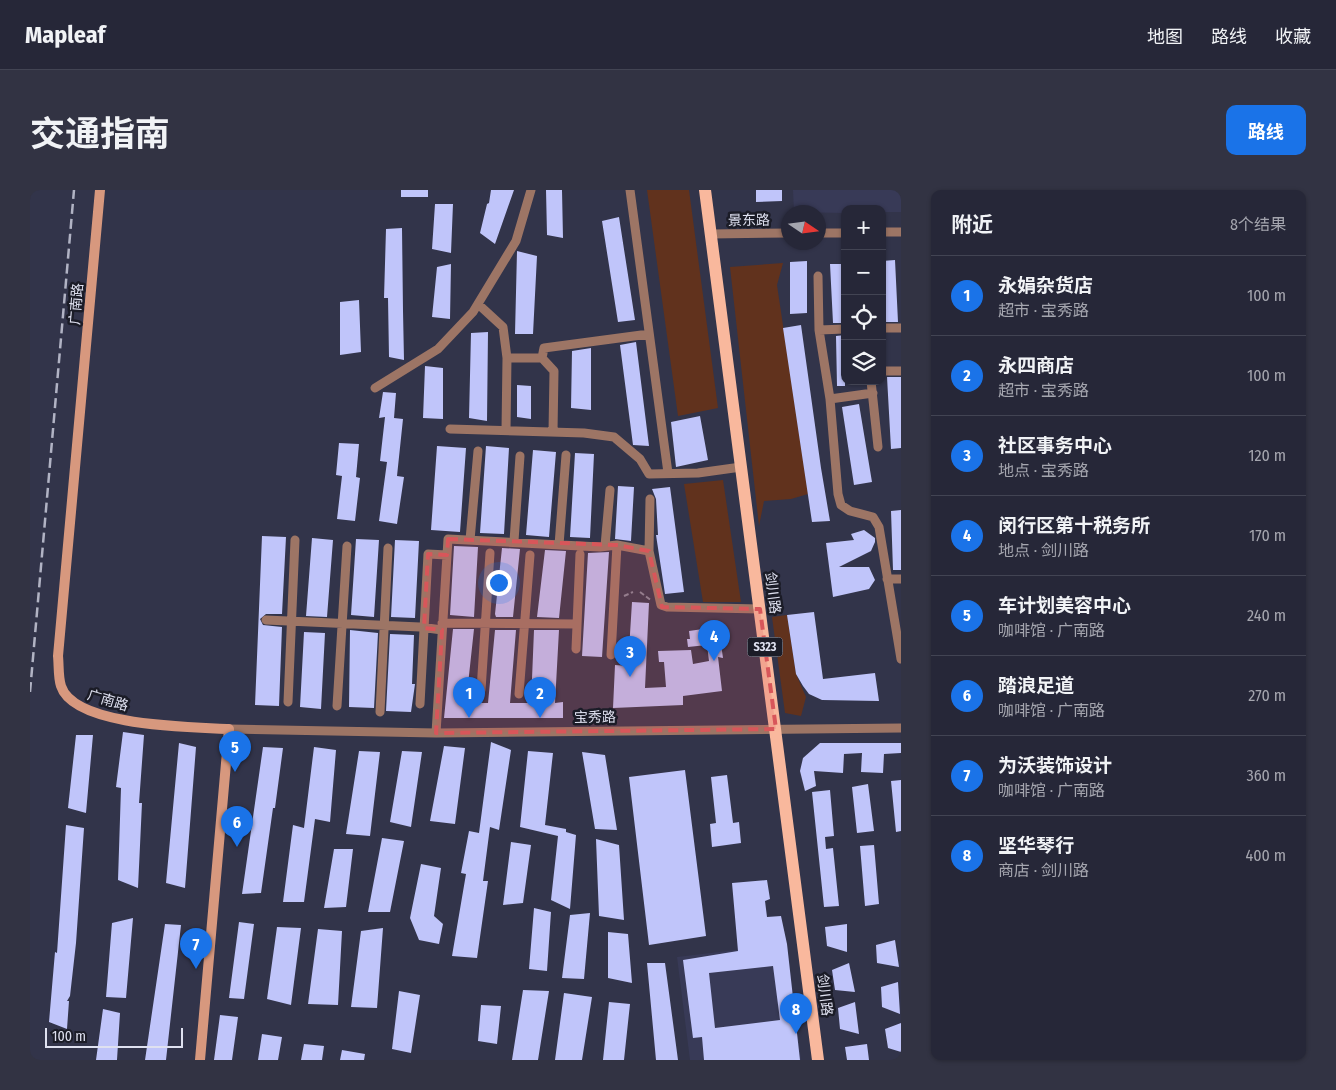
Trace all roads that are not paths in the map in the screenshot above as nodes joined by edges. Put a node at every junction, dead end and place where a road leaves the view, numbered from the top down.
1 (100, 190) edge
2 (531, 190) edge
3 (630, 190) edge
4 (705, 190) edge
5 (886, 232) edge
6 (901, 232) edge
7 (781, 233) edge
8 (826, 233) edge
9 (841, 233) edge
10 (711, 234) junction
11 (818, 276) dead end
12 (478, 304) junction
13 (886, 328) edge
14 (901, 328) edge
15 (841, 329) edge
16 (819, 330) junction
17 (649, 334) junction
18 (507, 358) junction
19 (542, 358) junction
20 (886, 371) edge
21 (901, 371) edge
22 (871, 385) edge
23 (375, 388) dead end
24 (872, 393) junction
25 (830, 399) junction
26 (450, 429) dead end
27 (506, 430) junction
28 (553, 432) junction
29 (878, 447) dead end
30 (478, 450) dead end
31 (566, 455) dead end
32 (520, 456) dead end
33 (741, 467) junction
34 (668, 473) junction
35 (610, 490) dead end
36 (650, 499) dead end
37 (296, 540) dead end
38 (470, 540) junction
39 (514, 541) junction
40 (559, 545) junction
41 (618, 545) junction
42 (347, 546) dead end
43 (605, 546) junction
44 (388, 548) dead end
45 (649, 551) junction
46 (490, 553) dead end
47 (580, 554) dead end
48 (447, 555) junction
49 (530, 555) dead end
50 (887, 578) junction
51 (901, 578) edge
52 (760, 609) junction
53 (266, 620) dead end
54 (292, 621) junction
55 (342, 623) junction
56 (485, 624) junction
57 (524, 624) junction
58 (577, 624) junction
59 (384, 625) junction
60 (442, 626) junction
61 (424, 628) junction
62 (576, 649) dead end
63 (612, 655) dead end
64 (901, 659) edge
65 (481, 690) dead end
66 (519, 694) dead end
67 (288, 702) dead end
68 (420, 704) dead end
69 (336, 706) dead end
70 (380, 712) dead end
71 (901, 728) edge
72 (229, 729) junction
73 (776, 729) junction
74 (436, 733) junction
75 (200, 1060) edge
76 (818, 1060) edge

1 - 72 street, 广南路
2 - 12 street
3 - 17 street
4 - 10 main road, 剑川路 / S323
5 - 6 street
7 - 10 street, 景东路
8 - 9 street
10 - 33 main road, 剑川路 / S323
11 - 16 street
12 - 18 street
12 - 23 street
13 - 14 street
15 - 16 street
16 - 25 street
17 - 19 street
17 - 34 street
18 - 19 street
18 - 27 street
19 - 28 street
20 - 21 street
22 - 24 street
24 - 25 street
24 - 29 street
25 - 50 street
26 - 27 street
27 - 28 street
28 - 34 street
30 - 38 street
31 - 40 street
32 - 39 street
33 - 34 street
33 - 52 main road, 剑川路 / S323
35 - 43 street
36 - 45 street
37 - 54 street
38 - 39 street
38 - 48 street
39 - 40 street
40 - 43 street
41 - 43 street
41 - 45 street
41 - 63 street
42 - 55 street
44 - 59 street
45 - 52 street
46 - 56 street
47 - 58 street
48 - 60 street
48 - 61 street
49 - 57 street
50 - 51 street
50 - 64 street
52 - 73 main road, 剑川路 / S323
53 - 54 street
54 - 55 street
54 - 67 street
55 - 59 street
55 - 69 street
56 - 57 street
56 - 60 street
56 - 65 street
57 - 58 street
57 - 66 street
58 - 62 street
59 - 61 street
59 - 70 street
60 - 61 street
60 - 74 street
61 - 68 street
71 - 73 street, 宝秀路
72 - 74 street, 宝秀路
72 - 75 street
73 - 74 street, 宝秀路
73 - 76 main road, 剑川路 / S323

